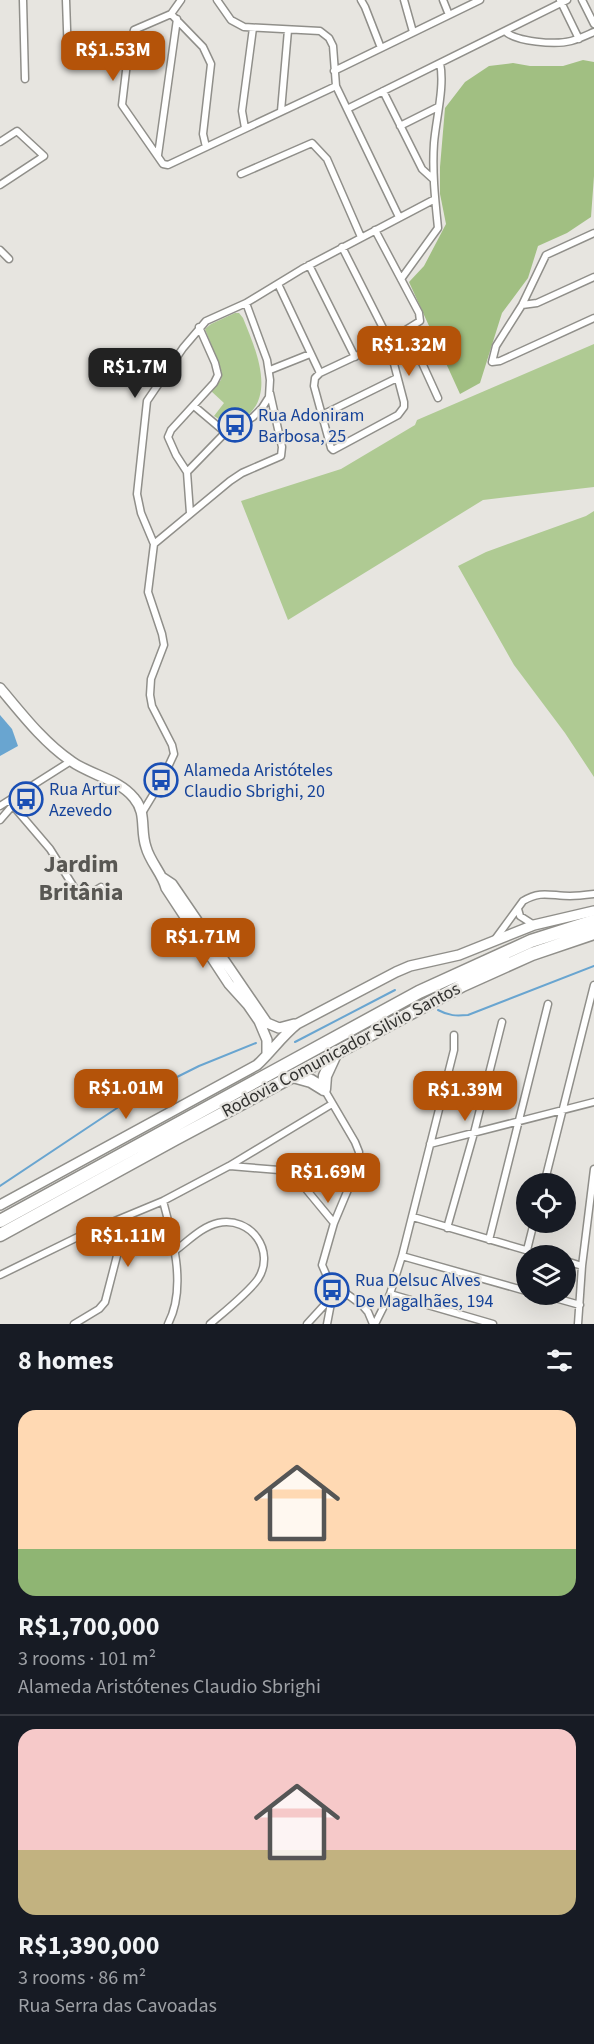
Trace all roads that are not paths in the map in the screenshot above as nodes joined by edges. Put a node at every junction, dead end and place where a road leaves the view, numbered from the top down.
1 (23, 0) edge
2 (66, 0) edge
3 (181, 0) edge
4 (217, 0) edge
5 (360, 0) edge
6 (404, 0) edge
7 (443, 0) edge
8 (480, 0) edge
9 (582, 0) edge
10 (563, 1) edge
11 (171, 14) junction
12 (449, 15) junction
13 (177, 19) junction
14 (594, 24) edge
15 (253, 28) junction
16 (288, 30) junction
17 (505, 31) junction
18 (413, 32) junction
19 (594, 32) edge
20 (579, 39) junction
21 (381, 48) junction
22 (68, 58) dead end
23 (440, 63) junction
24 (334, 71) junction
25 (25, 79) dead end
26 (336, 86) junction
27 (383, 92) junction
28 (438, 107) junction
29 (347, 109) junction
30 (281, 111) junction
31 (400, 126) junction
32 (245, 128) junction
33 (0, 142) edge
34 (206, 147) junction
35 (158, 156) junction
36 (241, 174) dead end
37 (433, 179) junction
38 (0, 185) edge
39 (435, 199) junction
40 (399, 217) junction
41 (375, 230) junction
42 (594, 233) edge
43 (361, 237) junction
44 (342, 247) junction
45 (0, 250) edge
46 (9, 259) dead end
47 (309, 265) junction
48 (594, 277) edge
49 (401, 279) junction
50 (278, 284) junction
51 (246, 303) junction
52 (522, 305) junction
53 (594, 318) edge
54 (199, 327) junction
55 (407, 330) junction
56 (388, 340) junction
57 (310, 354) junction
58 (355, 357) junction
59 (270, 369) junction
60 (320, 373) junction
61 (397, 378) junction
62 (270, 393) junction
63 (438, 398) dead end
64 (194, 406) junction
65 (322, 415) junction
66 (226, 433) junction
67 (188, 472) junction
68 (189, 513) junction
69 (154, 544) junction
70 (0, 688) edge
71 (71, 761) junction
72 (11, 803) junction
73 (0, 806) edge
74 (142, 813) junction
75 (0, 820) edge
76 (163, 878) junction
77 (101, 887) dead end
78 (594, 894) edge
79 (518, 909) junction
80 (594, 911) edge
81 (594, 921) edge
82 (534, 925) junction
83 (594, 933) edge
84 (496, 939) junction
85 (594, 987) edge
86 (548, 1004) dead end
87 (502, 1022) dead end
88 (297, 1023) junction
89 (454, 1035) dead end
90 (336, 1052) junction
91 (267, 1056) junction
92 (292, 1076) junction
93 (324, 1089) junction
94 (594, 1102) edge
95 (333, 1104) junction
96 (562, 1111) junction
97 (519, 1122) junction
98 (474, 1133) junction
99 (430, 1144) junction
100 (229, 1166) junction
101 (594, 1169) edge
102 (547, 1173) edge
103 (163, 1201) junction
104 (0, 1205) edge
105 (127, 1217) junction
106 (413, 1217) junction
107 (0, 1221) edge
108 (334, 1223) junction
109 (447, 1228) junction
110 (0, 1235) edge
111 (489, 1240) junction
112 (516, 1247) edge
113 (176, 1250) junction
114 (402, 1256) junction
115 (576, 1264) edge
116 (582, 1266) junction
117 (0, 1275) edge
118 (516, 1288) edge
119 (339, 1289) junction
120 (390, 1294) junction
121 (332, 1298) junction
122 (576, 1304) edge
123 (579, 1305) junction
124 (75, 1324) edge
125 (168, 1324) edge
126 (210, 1324) edge
127 (307, 1324) edge
128 (327, 1324) edge
129 (374, 1324) edge
130 (493, 1324) edge
131 (578, 1324) edge

1 - 25 street
2 - 22 street
3 - 11 street
4 - 15 street
5 - 21 street
6 - 18 street
7 - 12 street
8 - 12 street
9 - 14 street
10 - 17 street
10 - 20 street
11 - 13 street
11 - 35 street
12 - 18 street
13 - 34 street
13 - 35 street
15 - 16 street
15 - 32 street
16 - 24 street
16 - 30 street
17 - 20 street
17 - 23 street
18 - 21 street
19 - 20 street
21 - 24 street
23 - 27 street
23 - 28 street
24 - 26 street
26 - 29 street
26 - 30 street
27 - 29 street
27 - 31 street
28 - 31 street
28 - 37 street
29 - 40 street
30 - 32 street
31 - 37 street
32 - 34 street
33 - 38 street
34 - 35 street
36 - 43 street
37 - 39 street
39 - 40 street
39 - 49 street
40 - 41 street
41 - 43 street
41 - 49 street
42 - 52 street
43 - 44 street
44 - 47 street
44 - 56 street
45 - 46 street
47 - 50 street
47 - 58 street
48 - 52 street
49 - 55 street
50 - 51 street
50 - 57 street
51 - 54 street
51 - 59 street
52 - 53 street
54 - 64 street
54 - 69 street
55 - 56 street
55 - 63 street
56 - 58 street
56 - 61 street
57 - 59 street
57 - 60 street
58 - 60 street
59 - 62 street
60 - 65 street
61 - 65 street
61 - 65 street
62 - 66 street
62 - 68 street
64 - 66 street
64 - 67 street
66 - 67 street
67 - 68 street
68 - 69 street
69 - 74 street
70 - 71 main road
71 - 72 street
71 - 74 main road
72 - 73 street
72 - 75 street
72 - 77 street
74 - 76 main road
76 - 88 main road
76 - 91 main road
78 - 79 street
79 - 82 street
79 - 84 street
80 - 82 main road
81 - 107 highway, Rodovia Comunicador Silvio Santos
82 - 84 main road
83 - 90 highway, Rodovia Comunicador Silvio Santos
84 - 88 main road
85 - 96 street
86 - 97 street
87 - 98 street
88 - 91 main road
89 - 99 street
90 - 92 highway, Rodovia Comunicador Silvio Santos
90 - 93 highway
91 - 104 main road
92 - 93 highway
92 - 110 highway, Rodovia Comunicador Silvio Santos
93 - 95 street
94 - 96 street
95 - 100 street
95 - 108 street
96 - 97 street
96 - 102 street
97 - 98 street
97 - 111 street
98 - 99 street
98 - 109 street
99 - 106 street
100 - 103 street
100 - 108 street
101 - 116 street
103 - 105 street
103 - 113 street
105 - 117 street
105 - 124 street
106 - 109 street
106 - 114 street
108 - 119 street
109 - 111 street
111 - 112 street
113 - 125 street
113 - 126 street
114 - 118 street
114 - 120 street
115 - 116 street
116 - 123 street
119 - 121 street
119 - 129 street
120 - 129 street
120 - 130 street
121 - 127 street
121 - 128 street
122 - 123 street
123 - 131 street

